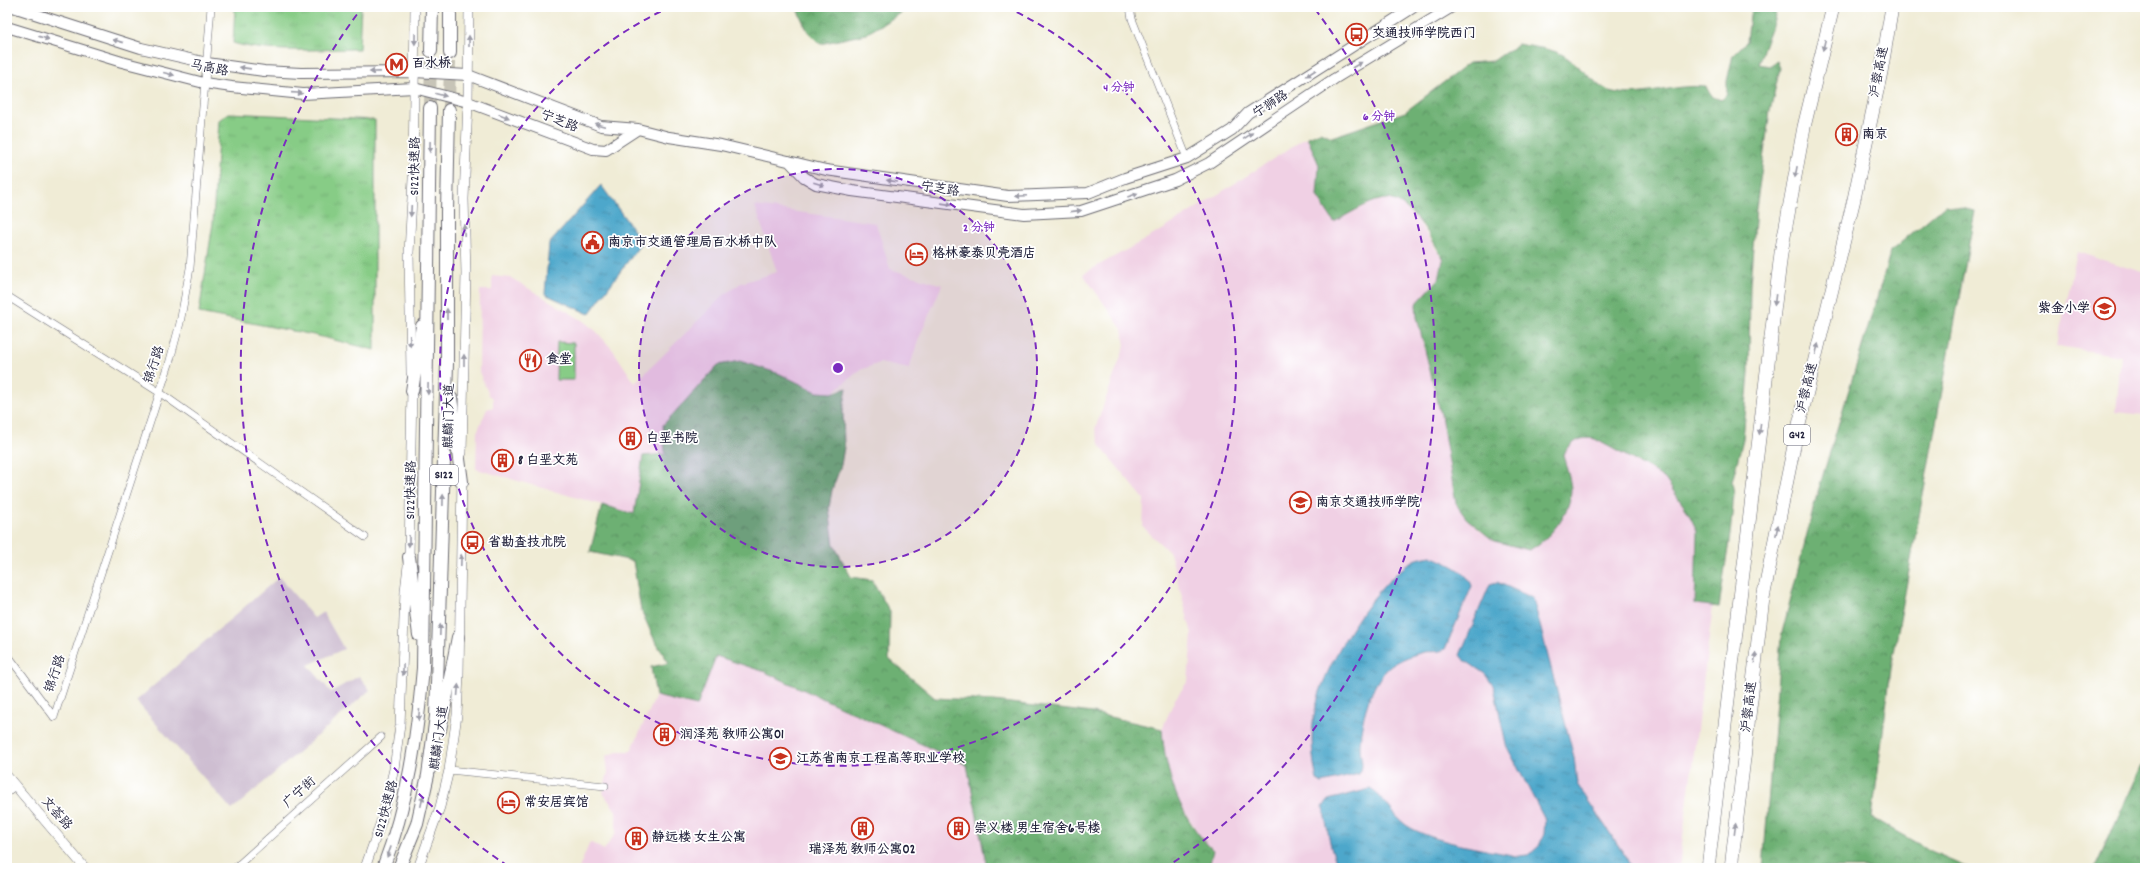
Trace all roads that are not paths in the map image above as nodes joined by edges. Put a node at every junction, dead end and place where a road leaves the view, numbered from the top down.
1 (13, 7) edge
2 (211, 7) edge
3 (415, 7) edge
4 (432, 7) edge
5 (450, 7) edge
6 (469, 7) edge
7 (1130, 7) edge
8 (1414, 7) edge
9 (1452, 7) edge
10 (1833, 7) edge
11 (1892, 7) edge
12 (7, 26) edge
13 (431, 51) tunnel mouth
14 (450, 53) tunnel mouth
15 (207, 63) junction
16 (414, 72) junction
17 (468, 75) junction
18 (204, 83) junction
19 (414, 88) junction
20 (468, 102) junction
21 (430, 108) tunnel mouth
22 (449, 110) tunnel mouth
23 (638, 129) junction
24 (1187, 158) junction
25 (789, 161) junction
26 (1088, 193) joint
27 (1096, 207) joint
28 (429, 285) junction
29 (7, 296) edge
30 (447, 363) junction
31 (412, 391) junction
32 (159, 392) junction
33 (462, 482) junction
34 (365, 537) dead end
35 (409, 557) junction
36 (458, 637) junction
37 (7, 654) edge
38 (423, 668) junction
39 (380, 737) dead end
40 (449, 770) junction
41 (428, 775) junction
42 (7, 776) edge
43 (605, 786) dead end
44 (11, 789) edge
45 (85, 868) edge
46 (235, 868) edge
47 (365, 868) edge
48 (383, 868) edge
49 (399, 868) edge
50 (418, 868) edge
51 (1708, 868) edge
52 (1732, 868) edge

15 -> 1 main road, 马高路
2 - 15 street, 锦行路
3 -> 16 street
4 - 13 highway
5 - 14 highway
17 -> 6 street, 麒麟门大道
7 - 24 street
8 -> 24 main road, 宁狮路
27 -> 9 main road, 宁狮路
10 -> 51 highway, 沪蓉高速
52 -> 11 highway, 沪蓉高速 / G42
12 -> 18 main road, 马高路
16 -> 15 main road, 马高路
15 - 18 street, 锦行路
16 - 17 main road, 马高路
16 - 19 street
17 - 20 street, 麒麟门大道
23 -> 17 main road, 宁芝路
18 -> 19 main road, 马高路
18 - 32 street, 锦行路
19 -> 20 main road, 马高路
19 -> 31 street
20 -> 23 main road, 宁芝路
33 -> 20 street, 麒麟门大道
21 -> 28 highway, S122快速路 / S122
30 -> 22 highway, S122
23 - 25 main road, 宁芝路
24 - 26 main road, 宁狮路
26 -> 25 main road, 宁芝路
25 -> 27 main road, 宁芝路
28 - 31 highway
28 -> 38 highway, S122快速路 / S122
29 - 32 street
30 - 33 highway
41 -> 30 highway, S122
31 -> 35 street
32 - 34 street
32 - 37 street, 锦行路
36 -> 33 street, 麒麟门大道
35 - 38 highway
35 -> 47 street
40 -> 36 street, 麒麟门大道
36 - 41 highway
38 -> 48 highway, S122快速路 / S122
39 - 46 street, 广宁街
40 - 43 street
40 - 50 street, 麒麟门大道
49 -> 41 highway, S122
42 - 44 street, 文荟路
44 - 45 street, 文荟路

